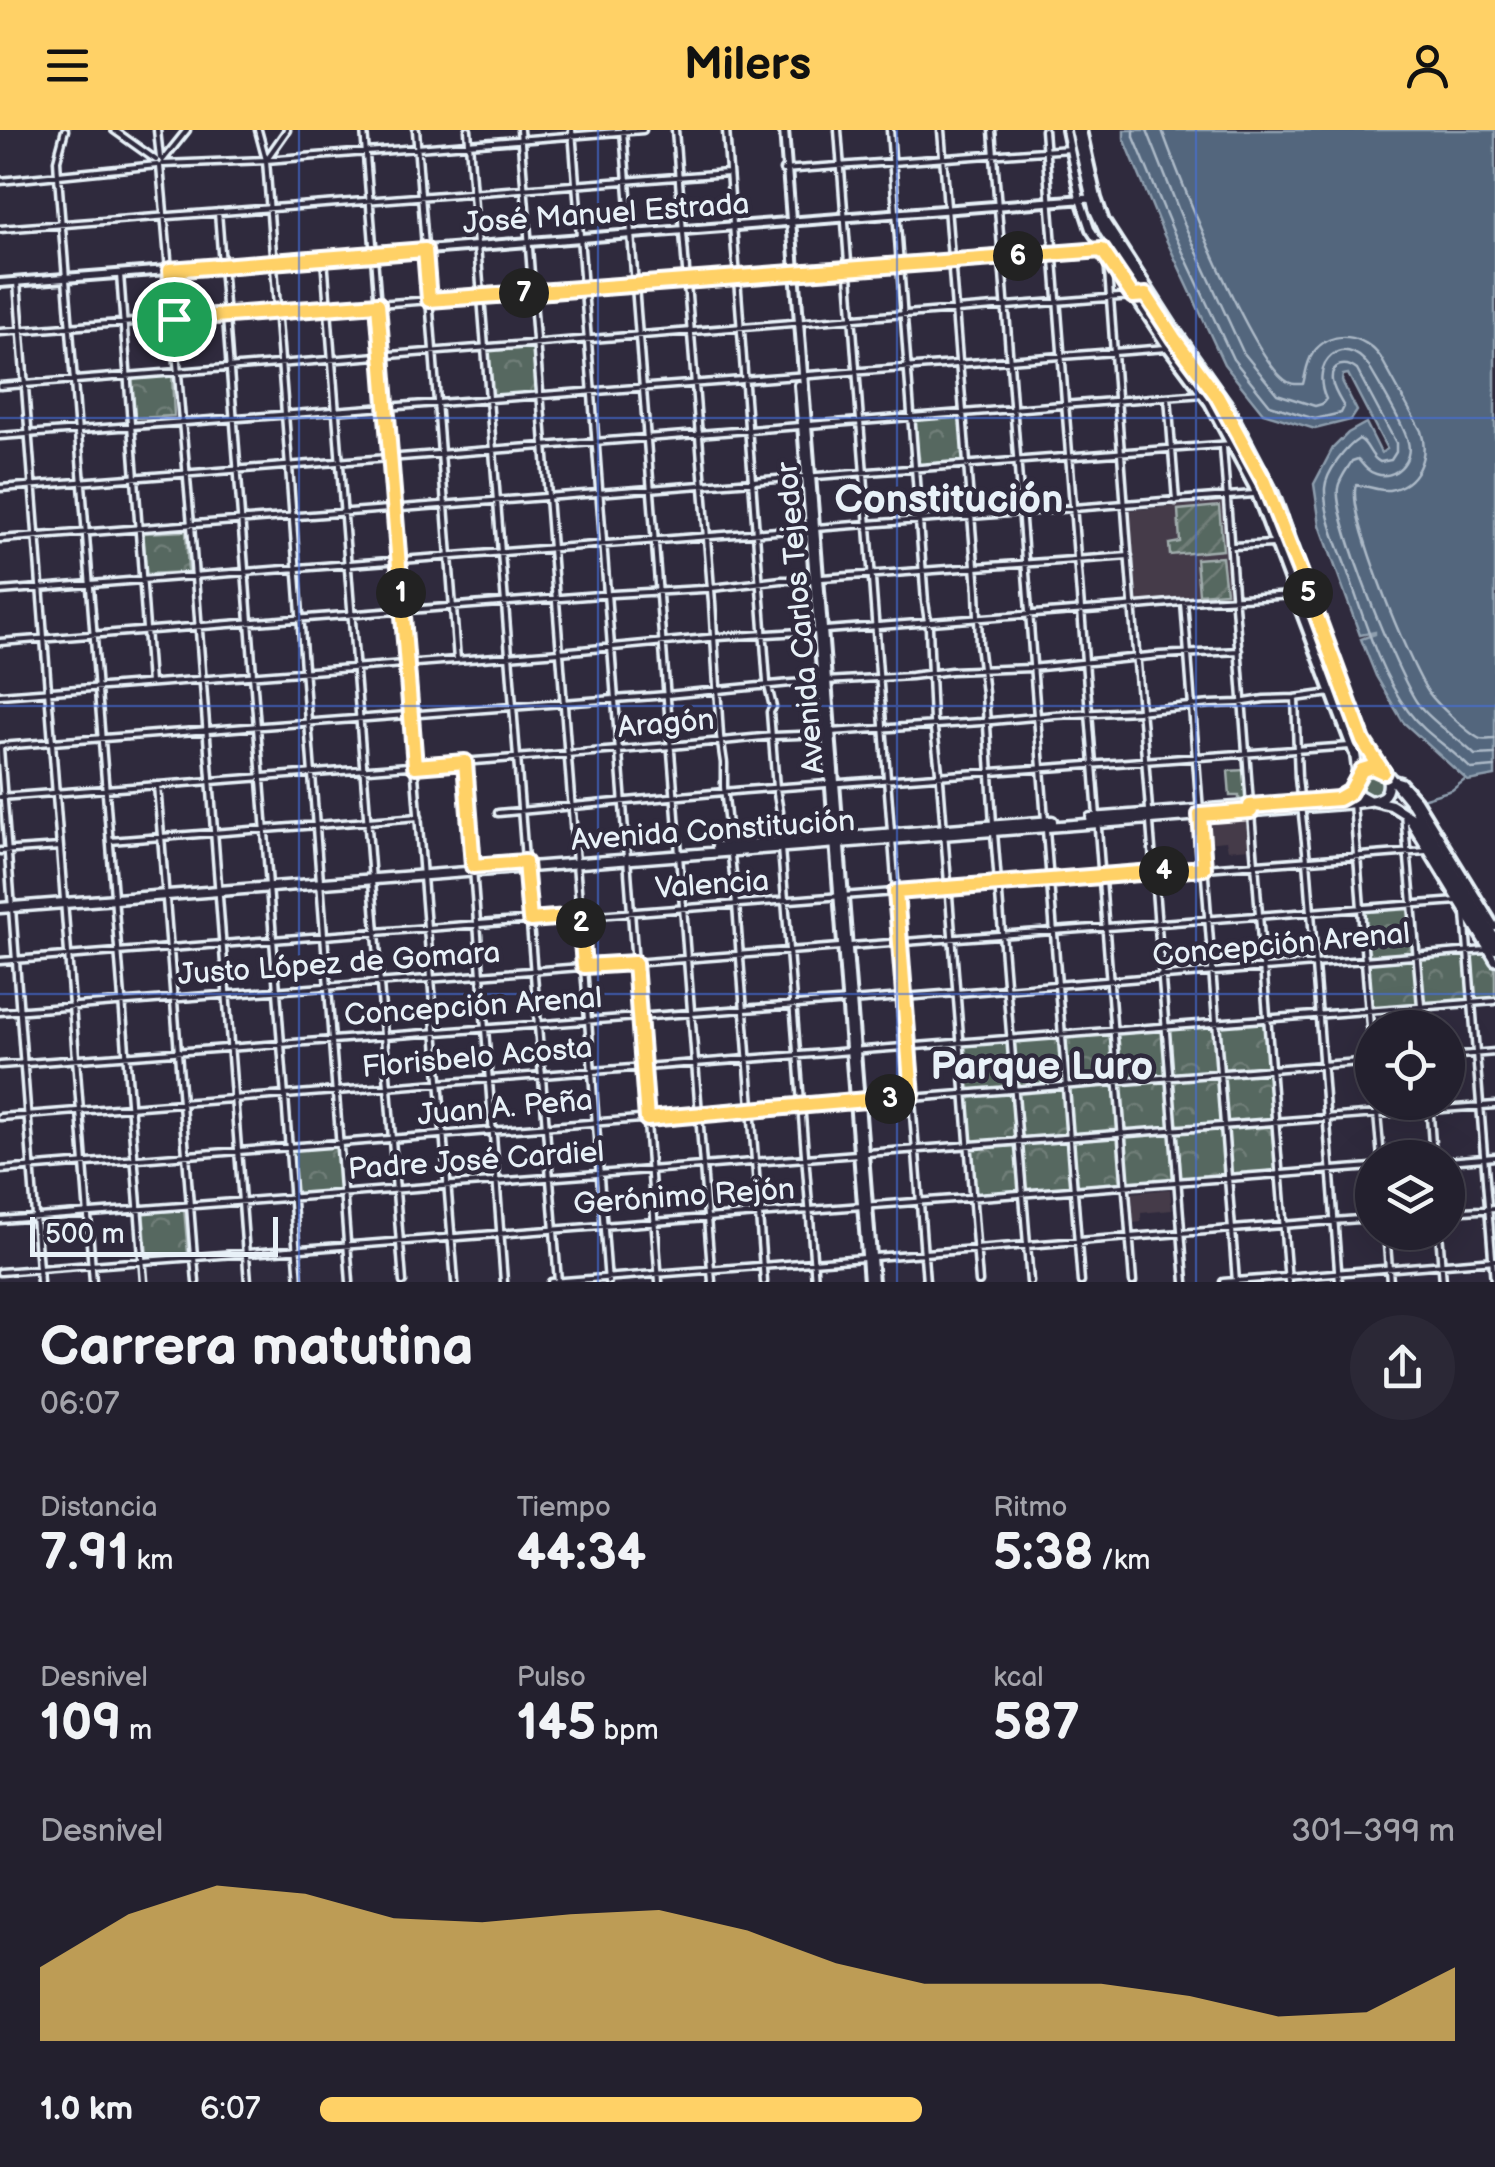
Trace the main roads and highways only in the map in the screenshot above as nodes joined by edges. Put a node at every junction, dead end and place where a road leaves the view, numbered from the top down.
1 (782, 130) edge
2 (1074, 130) edge
3 (1089, 199) junction
4 (789, 222) junction
5 (0, 283) edge
6 (1143, 295) junction
7 (1265, 494) junction
8 (1284, 543) junction
9 (1356, 758) junction
10 (1386, 775) junction
11 (1355, 782) junction
12 (1372, 800) junction
13 (1301, 804) junction
14 (1404, 812) junction
15 (837, 841) junction
16 (0, 905) edge
17 (1495, 927) edge
18 (1495, 939) edge
19 (1491, 949) edge
20 (1495, 961) edge
21 (871, 1282) edge

1 - 4 main road, Avenida Carlos Tejedor
2 - 3 main road
2 - 3 main road
3 - 4 main road, José Manuel Estrada
3 - 6 main road
3 - 6 main road
4 - 5 main road, José Manuel Estrada
4 - 15 main road, Avenida Carlos Tejedor
6 - 7 main road
6 - 7 main road
7 - 8 main road
8 - 9 main road
8 - 9 main road
8 - 10 main road
9 - 11 main road
10 - 11 main road
10 - 12 main road
10 - 17 main road
10 - 18 main road
11 - 12 main road
11 - 13 main road, Avenida Constitución
12 - 13 main road, Avenida Constitución
12 - 14 main road
13 - 15 main road, Avenida Constitución
14 - 19 main road
14 - 19 main road
15 - 16 main road, Avenida Constitución
15 - 21 main road, Avenida Carlos Tejedor
19 - 20 main road

